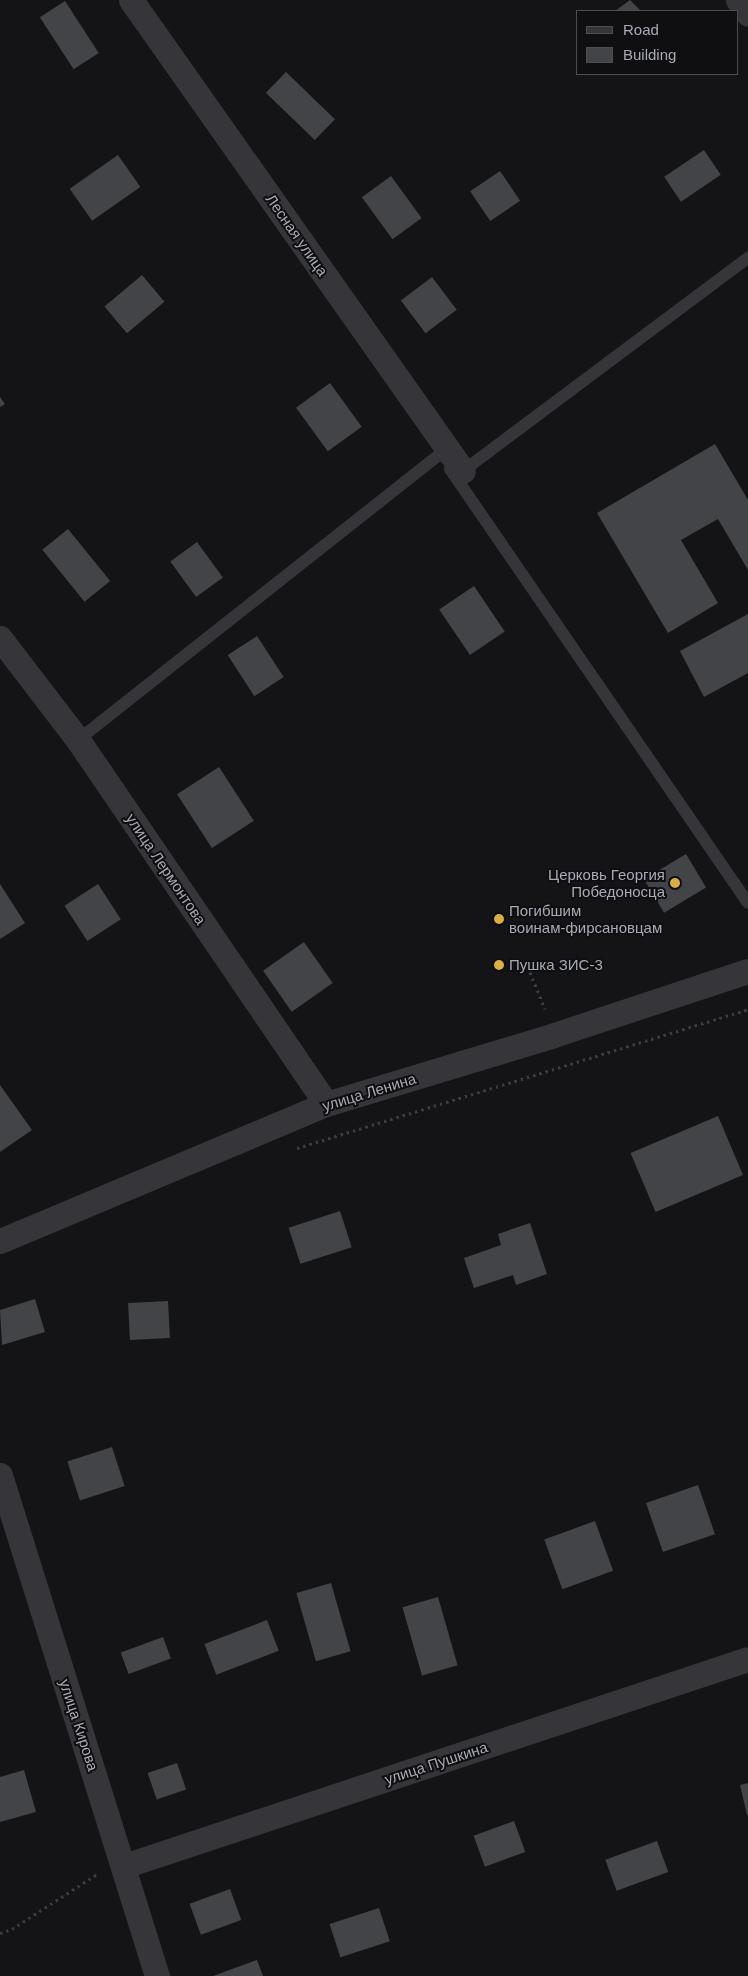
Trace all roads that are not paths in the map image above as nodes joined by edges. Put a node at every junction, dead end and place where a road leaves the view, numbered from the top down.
1 (131, 0) edge
2 (738, 0) edge
3 (748, 14) edge
4 (748, 258) edge
5 (440, 454) junction
6 (463, 471) junction
7 (0, 638) edge
8 (78, 740) junction
9 (748, 903) edge
10 (748, 972) edge
11 (326, 1104) junction
12 (0, 1241) edge
13 (0, 1475) edge
14 (748, 1660) edge
15 (124, 1866) junction
16 (157, 1976) edge

1 - 6 street, Лесная улица
2 - 3 street
4 - 6 lane
5 - 6 lane
5 - 8 lane
5 - 9 lane
7 - 8 street, улица Лермонтова
8 - 11 street, улица Лермонтова
10 - 11 street, улица Ленина
11 - 12 street, улица Ленина
13 - 15 street, улица Кирова
14 - 15 street, улица Пушкина
15 - 16 street, улица Кирова

